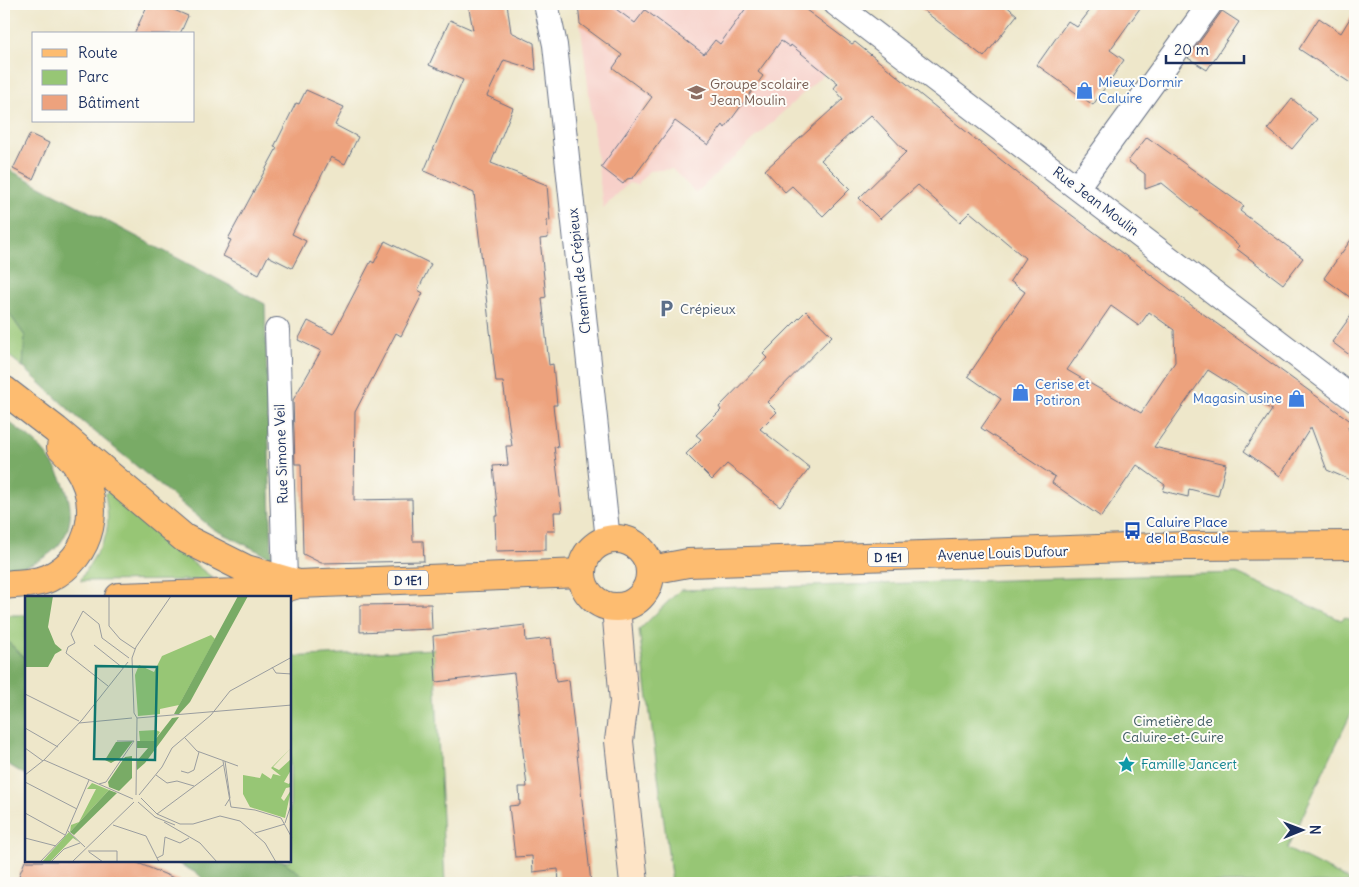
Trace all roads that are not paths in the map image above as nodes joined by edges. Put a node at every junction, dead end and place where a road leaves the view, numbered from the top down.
1 (546, 4) edge
2 (836, 4) edge
3 (1210, 4) edge
4 (1078, 186) junction
5 (278, 330) dead end
6 (1353, 392) edge
7 (13, 398) edge
8 (608, 540) junction
9 (1355, 545) edge
10 (650, 570) junction
11 (582, 573) junction
12 (291, 582) junction
13 (4, 585) edge
14 (150, 596) edge
15 (4, 597) edge
16 (25, 598) edge
17 (616, 607) junction
18 (634, 883) edge

1 - 8 street, Chemin de Crépieux
2 - 4 street, Rue Jean Moulin
3 - 4 street
4 - 6 street, Rue Jean Moulin
5 - 12 street, Rue Simone Veil
7 - 12 main road
7 - 13 main road
8 - 10 main road
8 - 11 main road
9 - 10 main road, Avenue Louis Dufour / D 1E1
10 - 17 main road
11 - 12 main road, D 1E1
11 - 17 main road
12 - 14 main road, D 1E1
15 - 16 main road
17 - 18 street

